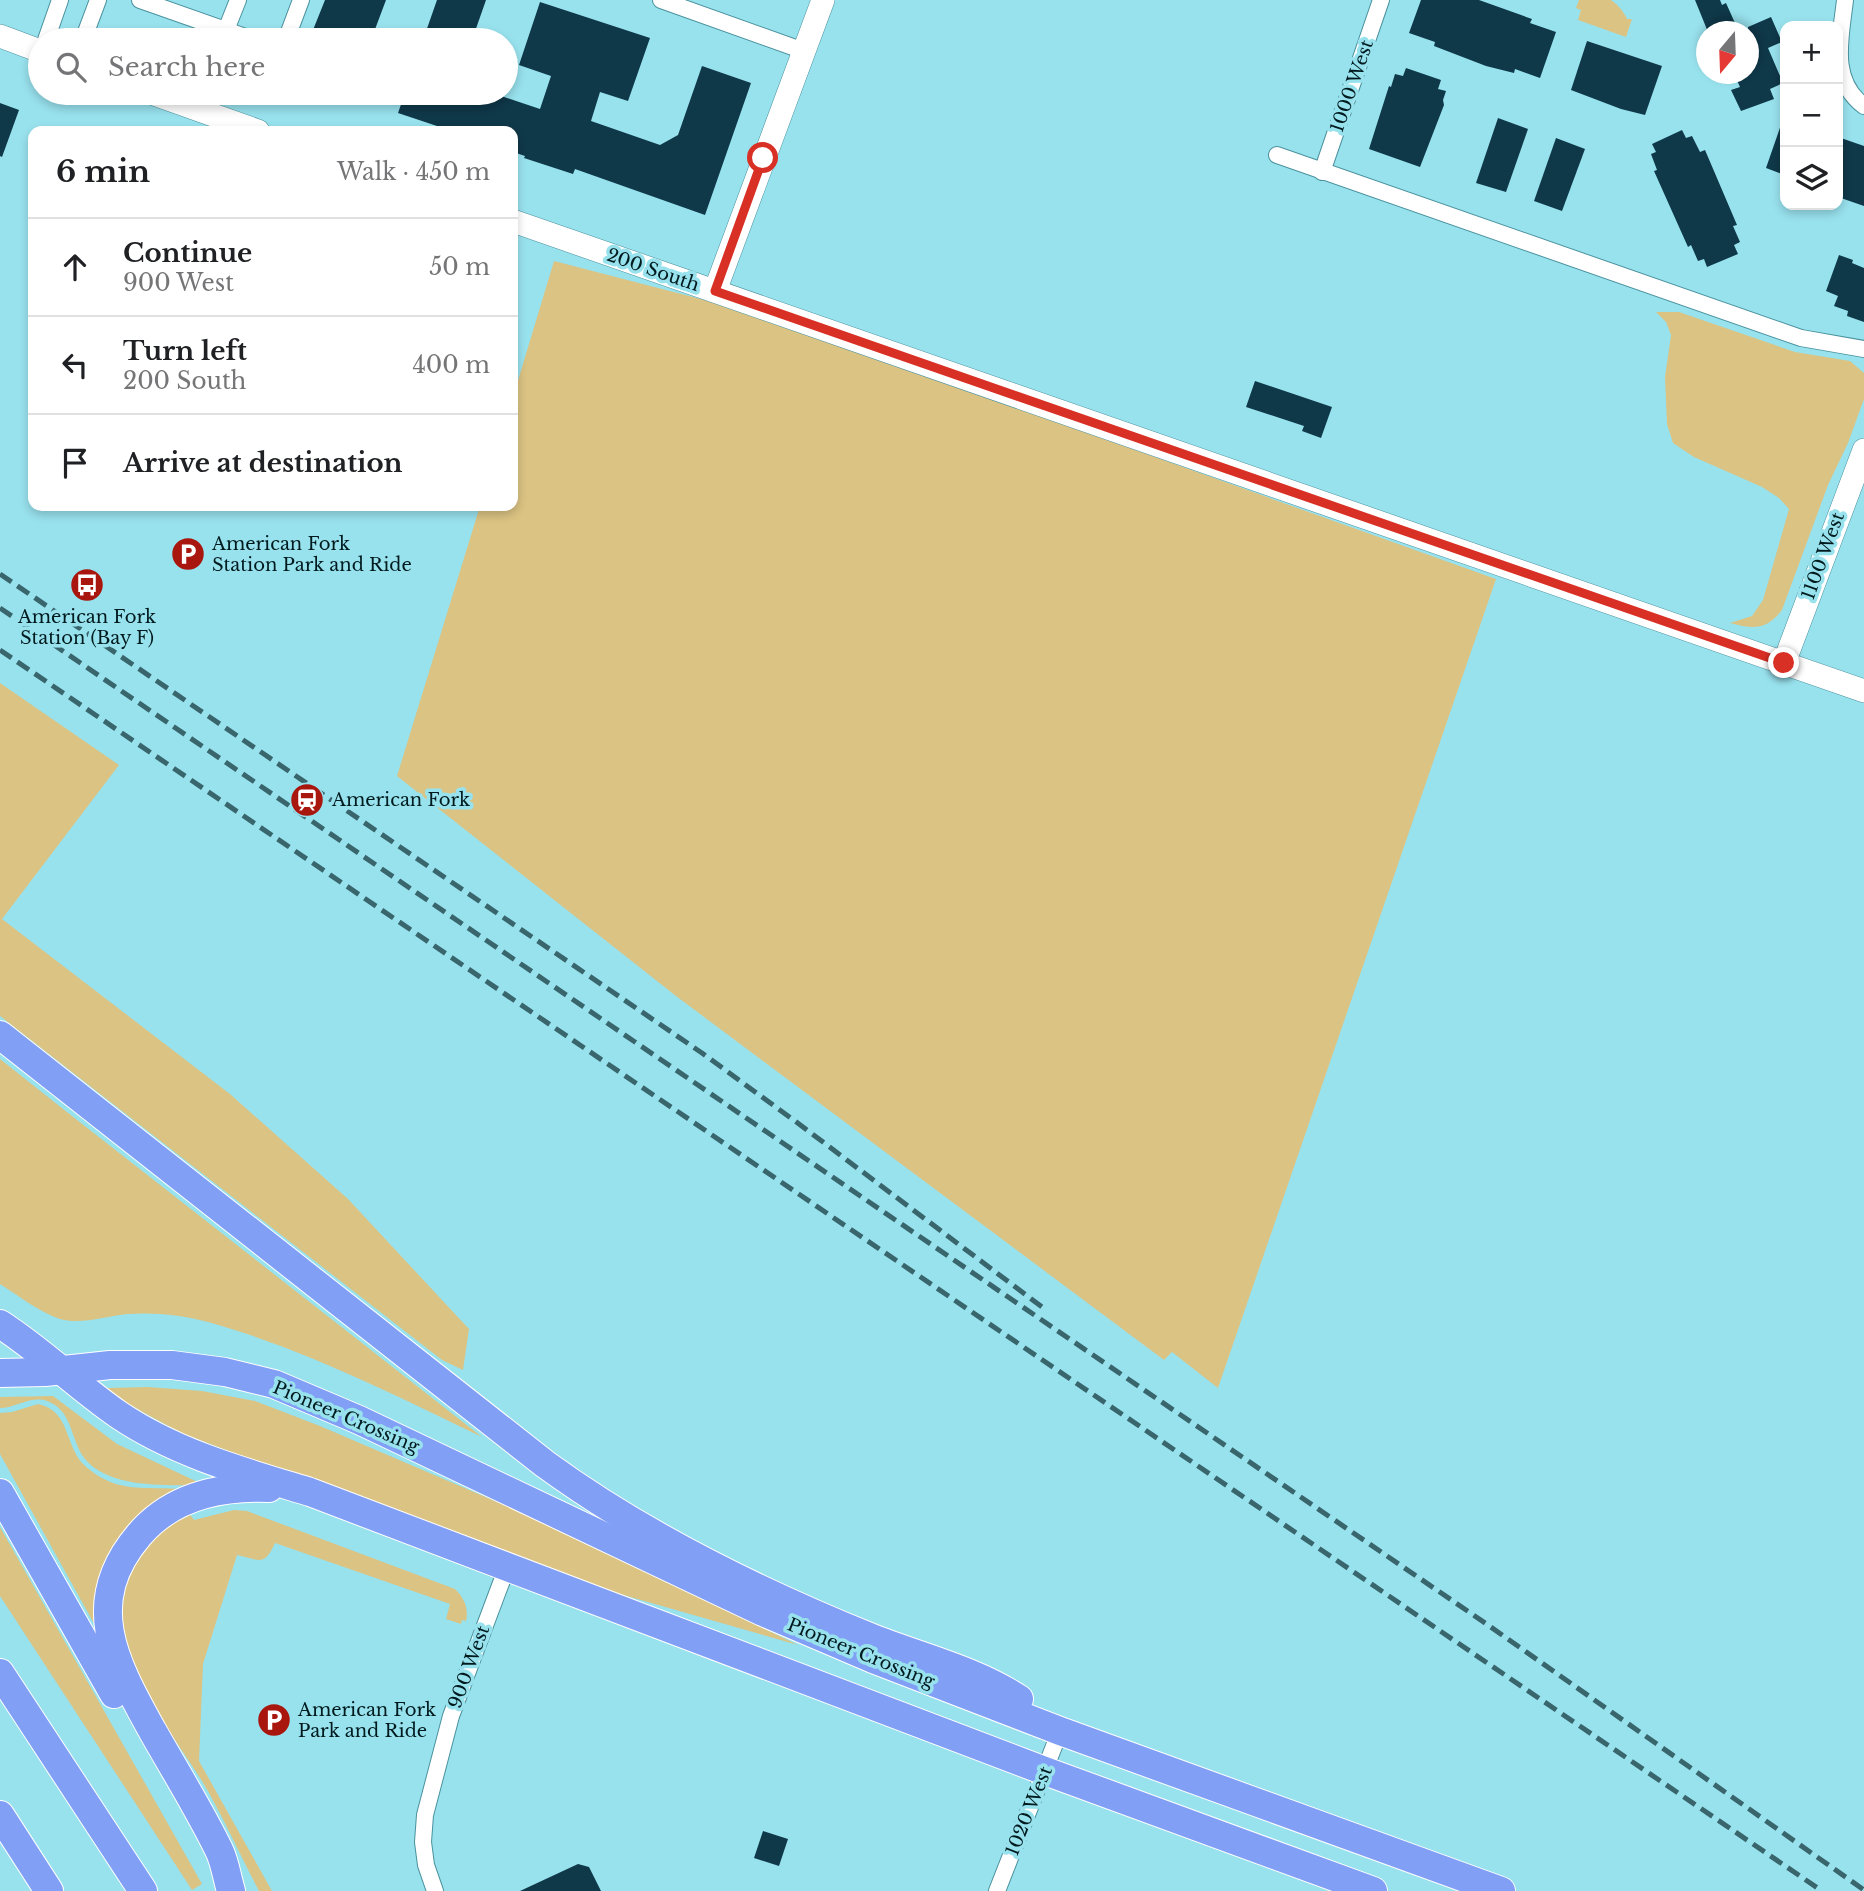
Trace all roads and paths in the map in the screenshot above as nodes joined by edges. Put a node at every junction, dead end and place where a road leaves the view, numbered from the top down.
1 (60, 0) edge
2 (98, 0) edge
3 (140, 0) edge
4 (238, 0) edge
5 (301, 0) edge
6 (661, 0) edge
7 (823, 0) edge
8 (1381, 0) edge
9 (1845, 0) edge
10 (50, 28) edge
11 (88, 28) edge
12 (220, 28) edge
13 (227, 28) edge
14 (290, 28) edge
15 (0, 36) edge
16 (28, 46) edge
17 (804, 51) junction
18 (184, 105) edge
19 (1864, 106) edge
20 (244, 126) edge
21 (1277, 155) dead end
22 (1322, 172) junction
23 (518, 223) edge
24 (715, 291) junction
25 (1864, 349) edge
26 (1864, 450) edge
27 (1784, 663) junction
28 (1864, 691) edge
29 (0, 1035) edge
30 (0, 1324) edge
31 (60, 1371) junction
32 (0, 1373) edge
33 (0, 1493) edge
34 (310, 1493) junction
35 (507, 1567) junction
36 (0, 1674) edge
37 (1060, 1731) junction
38 (1045, 1771) junction
39 (0, 1815) edge
40 (50, 1891) edge
41 (144, 1891) edge
42 (228, 1891) edge
43 (435, 1891) edge
44 (997, 1891) edge
45 (1373, 1891) edge
46 (1501, 1891) edge

1 - 10 street
2 - 11 street
3 - 12 street
4 - 13 street
5 - 14 street
6 - 17 street
7 - 17 street
8 - 22 street, 1000 West
9 - 19 street
15 - 16 street
17 - 24 street
18 - 20 street
21 - 22 street
22 - 25 street
23 - 24 street, 200 South
24 - 27 street, 200 South
26 - 27 street, 1100 West
27 - 28 street, 200 South
29 - 37 highway
30 - 31 highway
31 - 32 highway, Pioneer Crossing
31 - 34 highway
31 - 37 highway, Pioneer Crossing
33 - 42 highway
34 - 35 highway
34 - 42 highway
35 - 38 highway
35 - 43 street, 900 West
36 - 41 highway
37 - 38 street, 1020 West
37 - 46 highway, Pioneer Crossing
38 - 44 street, 1020 West
38 - 45 highway
39 - 40 highway

